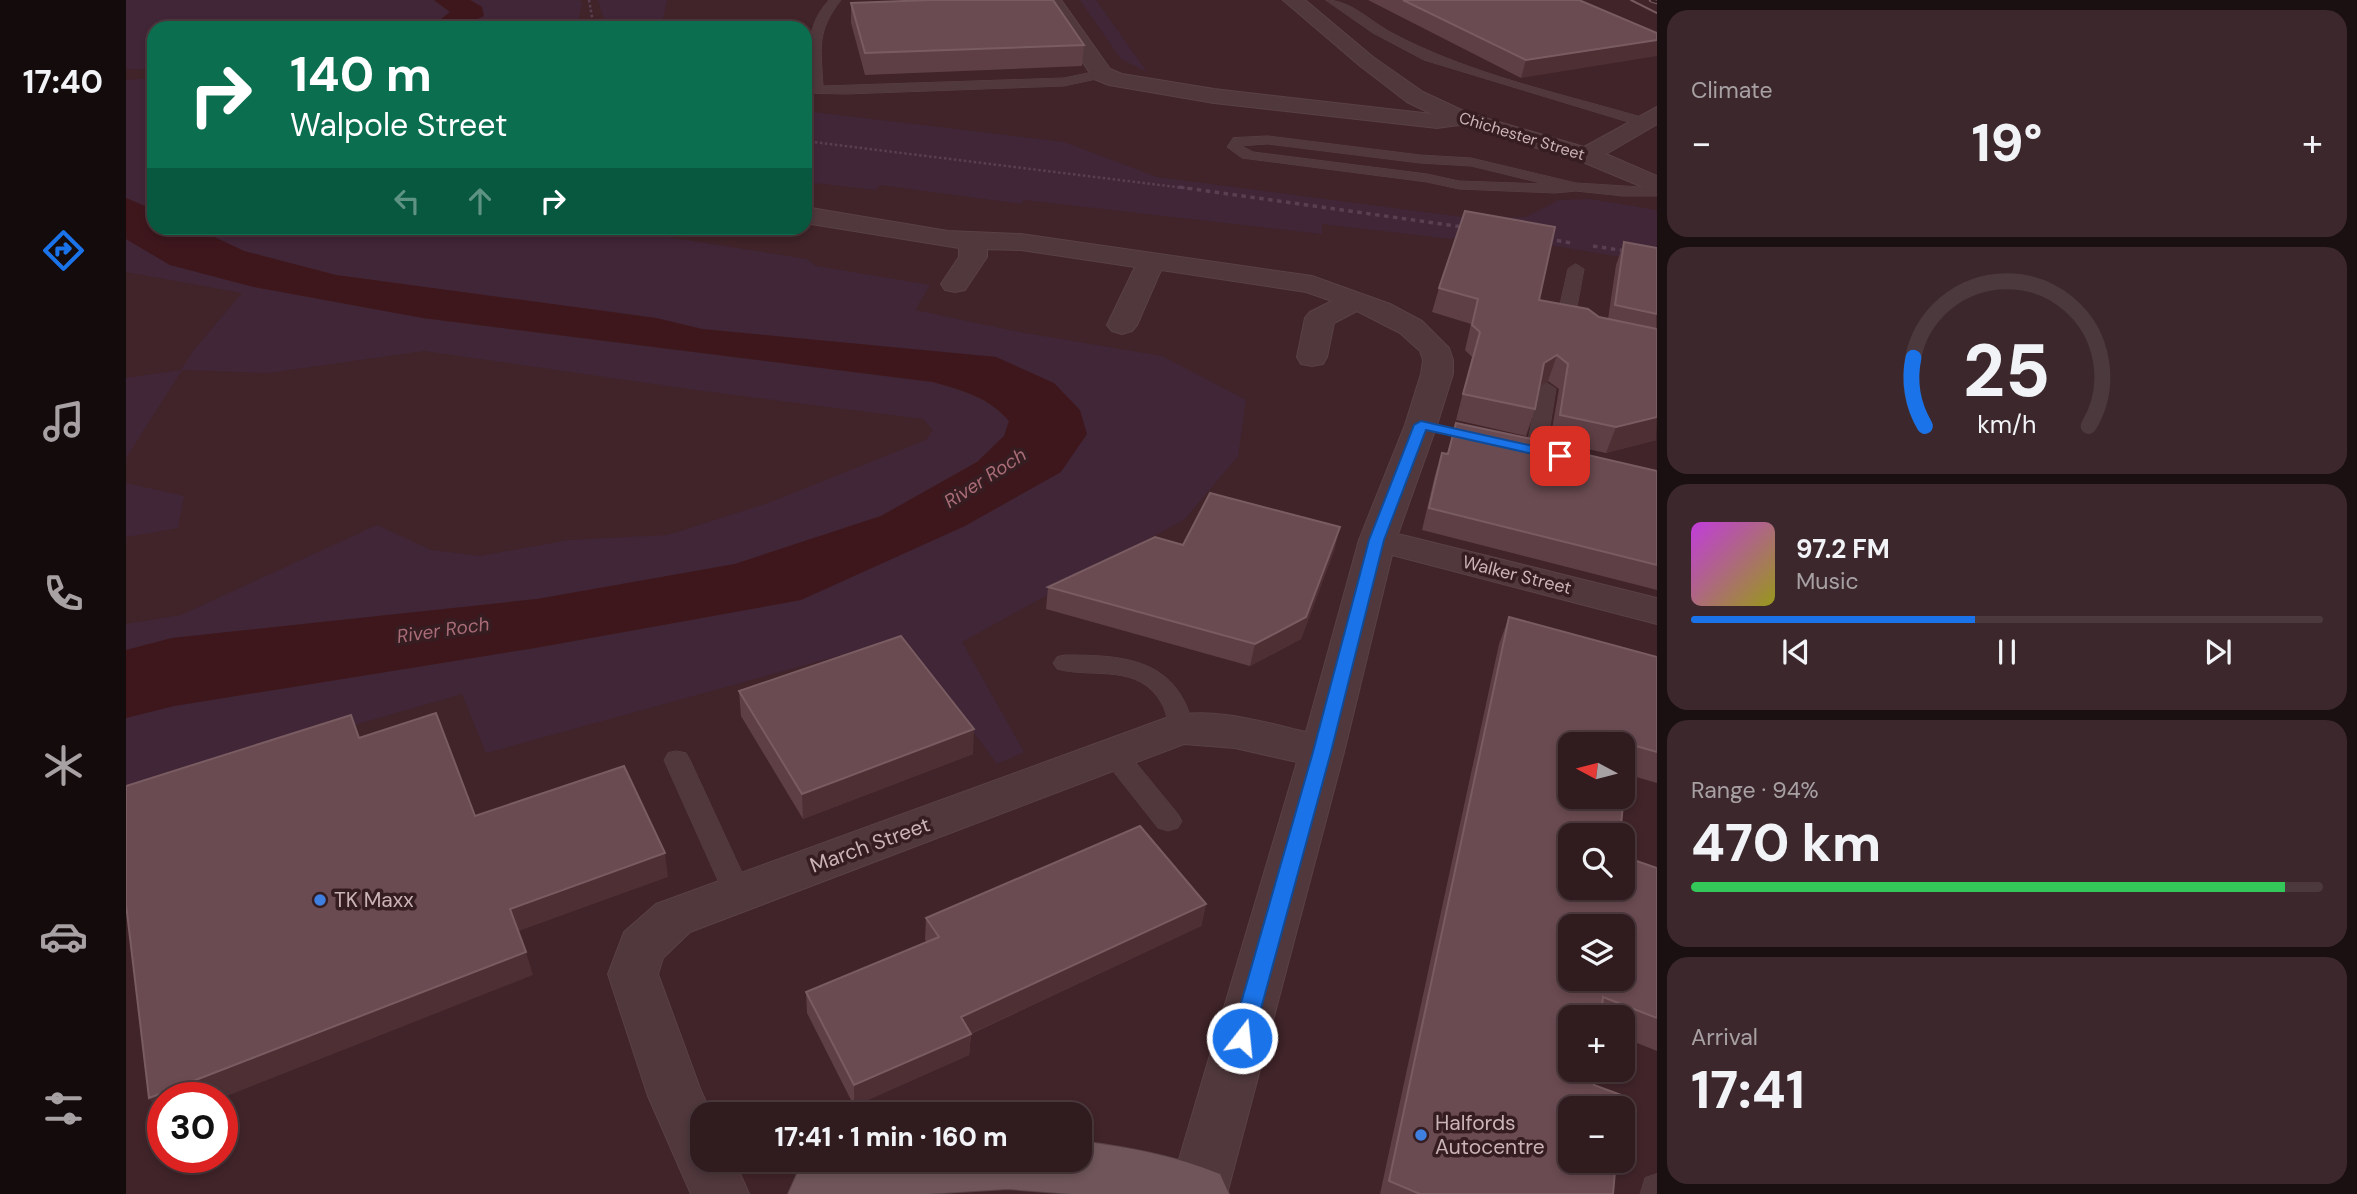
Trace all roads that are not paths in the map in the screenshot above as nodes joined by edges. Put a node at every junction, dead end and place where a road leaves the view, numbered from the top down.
1 (835, 0) edge
2 (1051, 0) edge
3 (1293, 0) edge
4 (1332, 0) edge
5 (812, 74) edge
6 (1102, 74) junction
7 (812, 89) edge
8 (1460, 118) junction
9 (1650, 118) edge
10 (1587, 155) junction
11 (1657, 158) edge
12 (1657, 185) edge
13 (1576, 187) junction
14 (1657, 192) edge
15 (812, 216) edge
16 (973, 240) junction
17 (1151, 261) junction
18 (1576, 269) dead end
19 (955, 284) dead end
20 (1356, 301) junction
21 (1122, 325) dead end
22 (1594, 336) edge
23 (1312, 357) dead end
24 (1546, 389) edge
25 (1537, 451) edge
26 (1377, 540) junction
27 (1657, 611) edge
28 (1065, 663) dead end
29 (1181, 729) junction
30 (1322, 752) junction
31 (1114, 754) junction
32 (677, 760) dead end
33 (1168, 821) dead end
34 (737, 894) junction
35 (690, 1127) edge
36 (710, 1172) edge
37 (720, 1194) edge
38 (817, 1194) edge
39 (1199, 1194) edge

1 - 5 lane
2 - 6 street
3 - 8 street, Chichester Street
4 - 9 lane
6 - 7 lane
6 - 8 street
8 - 10 street, Chichester Street
9 - 10 street
10 - 11 street
10 - 12 street, Chichester Street
13 - 13 lane
13 - 14 lane
15 - 16 street
16 - 17 street
16 - 19 street
17 - 20 street
17 - 21 street
18 - 22 lane
20 - 23 street
20 - 26 street
24 - 25 lane
26 - 27 street, Walker Street
26 - 30 street
28 - 29 lane
29 - 30 street, March Street
29 - 31 street, March Street
30 - 39 street
31 - 33 lane
31 - 34 street, March Street
32 - 34 lane
34 - 35 street, March Street
36 - 37 street
38 - 39 main road

